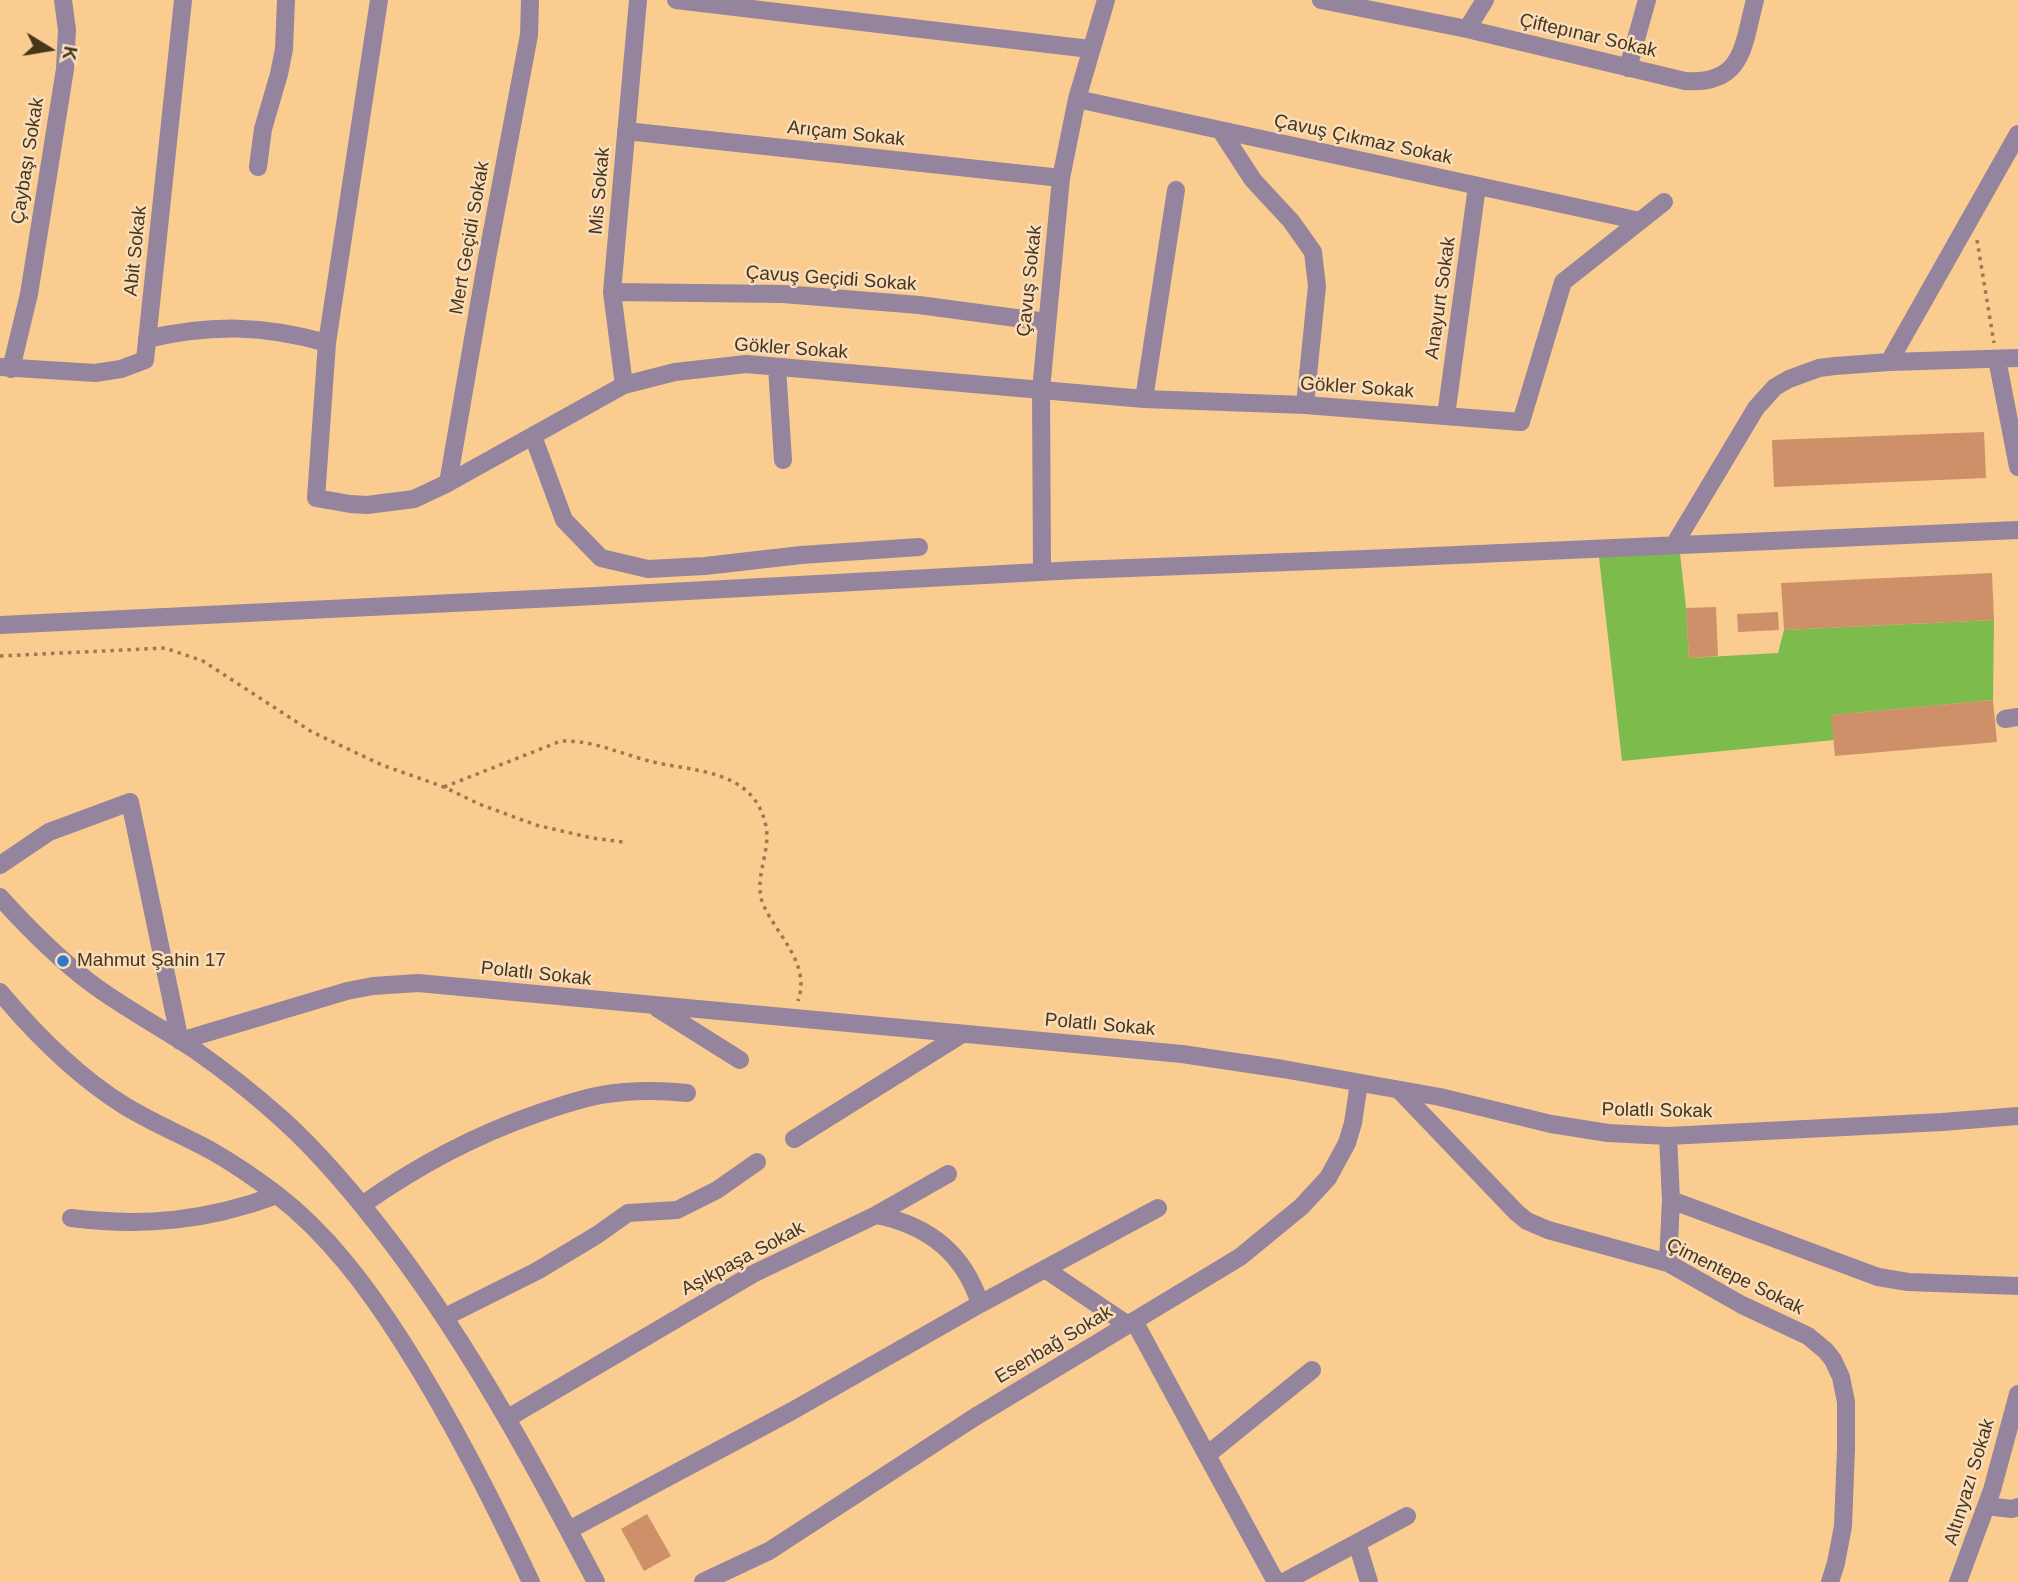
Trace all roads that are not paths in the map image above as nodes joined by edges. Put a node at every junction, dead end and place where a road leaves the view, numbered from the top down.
1 (63, 0) edge
2 (183, 0) edge
3 (286, 0) edge
4 (379, 0) edge
5 (530, 0) edge
6 (638, 0) edge
7 (676, 0) edge
8 (1104, 0) edge
9 (1321, 0) edge
10 (1485, 0) edge
11 (1647, 0) edge
12 (1755, 0) edge
13 (1467, 29) junction
14 (1090, 49) junction
15 (1629, 68) junction
16 (1077, 99) junction
17 (626, 131) junction
18 (1221, 131) junction
19 (2018, 134) edge
20 (258, 167) dead end
21 (1061, 178) junction
22 (1477, 186) junction
23 (1175, 190) dead end
24 (1664, 202) dead end
25 (1640, 221) junction
26 (612, 292) junction
27 (1046, 322) junction
28 (148, 339) junction
29 (327, 343) junction
30 (2018, 358) edge
31 (1997, 359) junction
32 (1889, 362) junction
33 (777, 367) junction
34 (6, 368) edge
35 (624, 385) junction
36 (1041, 390) junction
37 (1144, 399) junction
38 (1305, 405) junction
39 (1446, 416) junction
40 (533, 436) junction
41 (783, 460) dead end
42 (2018, 467) edge
43 (448, 483) junction
44 (2018, 530) edge
45 (1674, 545) junction
46 (919, 547) dead end
47 (1042, 572) junction
48 (0, 625) edge
49 (0, 865) edge
50 (0, 897) edge
51 (0, 992) edge
52 (654, 1006) junction
53 (962, 1034) junction
54 (180, 1041) junction
55 (740, 1060) dead end
56 (1359, 1083) junction
57 (1400, 1091) junction
58 (687, 1093) dead end
59 (2018, 1116) edge
60 (1668, 1136) junction
61 (793, 1139) dead end
62 (757, 1162) dead end
63 (948, 1174) dead end
64 (277, 1195) junction
65 (1671, 1200) junction
66 (362, 1205) junction
67 (1158, 1208) dead end
68 (876, 1216) junction
69 (71, 1218) dead end
70 (1668, 1263) junction
71 (1045, 1269) junction
72 (2018, 1286) edge
73 (980, 1304) junction
74 (445, 1317) junction
75 (1131, 1323) junction
76 (1312, 1370) dead end
77 (2018, 1394) edge
78 (508, 1418) junction
79 (2012, 1444) edge
80 (1207, 1455) junction
81 (1986, 1507) junction
82 (2018, 1507) edge
83 (1407, 1516) dead end
84 (569, 1530) junction
85 (1357, 1543) junction
86 (531, 1582) edge
87 (596, 1582) edge
88 (703, 1582) edge
89 (1276, 1582) edge
90 (1284, 1582) edge
91 (1369, 1582) edge
92 (1830, 1582) edge
93 (1958, 1582) edge

1 - 34 street, Çaybaşı Sokak
2 - 28 street, Abit Sokak
3 - 20 street
4 - 29 street, Gökler Sokak
5 - 43 street, Mert Geçidi Sokak
6 - 17 street, Mis Sokak
7 - 14 street
8 - 14 street, Çavuş Sokak
9 - 13 street, Çiftepınar Sokak
10 - 13 street
11 - 15 street
12 - 15 street, Çiftepınar Sokak
13 - 15 street, Çiftepınar Sokak
14 - 16 street, Çavuş Sokak
16 - 18 street, Çavuş Çıkmaz Sokak
16 - 21 street, Çavuş Sokak
17 - 21 street, Arıçam Sokak
17 - 26 street, Mis Sokak
18 - 22 street, Çavuş Çıkmaz Sokak
18 - 38 street
19 - 32 street
21 - 27 street, Çavuş Sokak
22 - 25 street, Çavuş Çıkmaz Sokak
22 - 39 street, Anayurt Sokak
23 - 37 street
24 - 25 street, Gökler Sokak
25 - 39 street, Gökler Sokak
26 - 27 street, Çavuş Geçidi Sokak
26 - 35 street, Mis Sokak
27 - 36 street, Çavuş Sokak
28 - 29 street
28 - 34 street, Abit Sokak
29 - 43 street, Gökler Sokak
30 - 31 street
31 - 32 street
31 - 42 street
32 - 45 street
33 - 35 street, Gökler Sokak
33 - 36 street, Gökler Sokak
33 - 41 street
35 - 40 street, Gökler Sokak
36 - 37 street, Gökler Sokak
36 - 47 street, Çavuş Sokak
37 - 38 street, Gökler Sokak
38 - 39 street, Gökler Sokak
40 - 43 street, Gökler Sokak
40 - 46 street
44 - 45 street
45 - 47 street
47 - 48 street
49 - 54 street
50 - 54 street
51 - 64 street
52 - 53 street, Polatlı Sokak
52 - 54 street, Polatlı Sokak
52 - 55 street
53 - 56 street, Polatlı Sokak
53 - 61 street
54 - 66 street
56 - 57 street, Polatlı Sokak
56 - 75 street, Esenbağ Sokak
57 - 60 street, Polatlı Sokak
57 - 70 street, Çimentepe Sokak
58 - 66 street
59 - 60 street, Polatlı Sokak
60 - 65 street
62 - 74 street
63 - 68 street, Aşıkpaşa Sokak
64 - 69 street
64 - 86 street
65 - 70 street
65 - 72 street
66 - 74 street
67 - 71 street
68 - 73 street
68 - 78 street, Aşıkpaşa Sokak
70 - 92 street, Çimentepe Sokak
71 - 73 street
71 - 75 street
73 - 84 street
74 - 78 street
75 - 80 street
75 - 88 street, Esenbağ Sokak
76 - 80 street
77 - 79 street, Altınyazı Sokak
78 - 84 street
79 - 81 street, Altınyazı Sokak
80 - 89 street
81 - 82 street
81 - 93 street, Altınyazı Sokak
83 - 85 street
84 - 87 street
85 - 90 street
85 - 91 street

